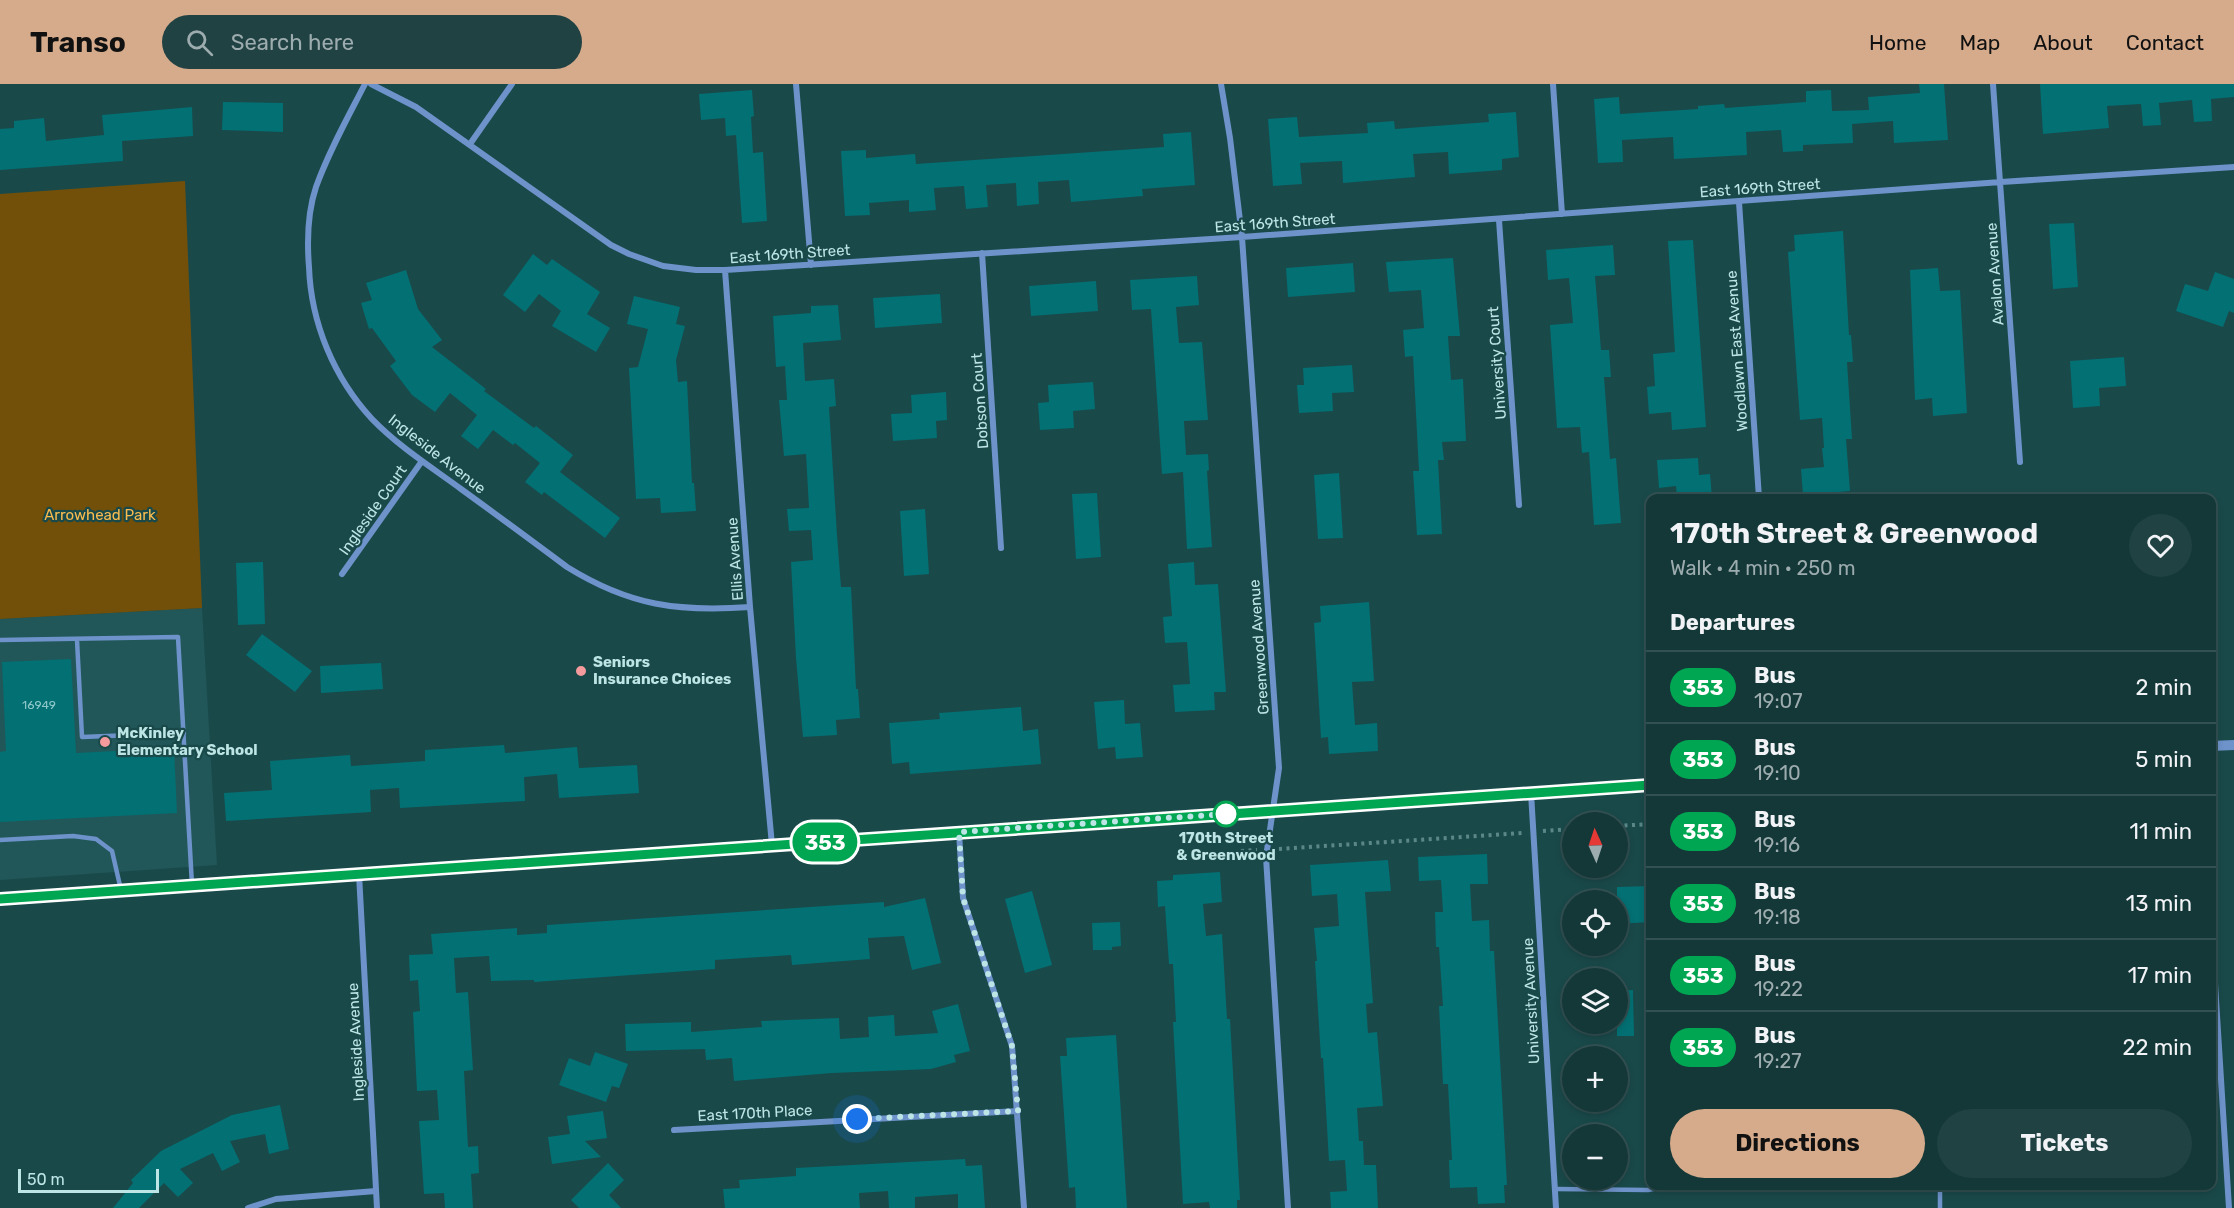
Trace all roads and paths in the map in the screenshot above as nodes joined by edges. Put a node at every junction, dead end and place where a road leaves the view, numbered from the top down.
1 (365, 84) edge
2 (371, 84) edge
3 (512, 84) edge
4 (796, 84) edge
5 (1221, 84) edge
6 (1553, 84) edge
7 (1993, 84) edge
8 (470, 144) junction
9 (2234, 166) edge
10 (2001, 182) junction
11 (1739, 202) junction
12 (1562, 214) junction
13 (1499, 220) junction
14 (1242, 237) junction
15 (982, 253) junction
16 (811, 265) junction
17 (725, 270) junction
18 (422, 460) junction
19 (2019, 462) dead end
20 (1760, 494) edge
21 (1519, 505) dead end
22 (1001, 548) dead end
23 (342, 574) dead end
24 (750, 607) junction
25 (0, 640) edge
26 (77, 640) junction
27 (184, 733) junction
28 (2234, 745) edge
29 (2216, 746) edge
30 (1646, 785) edge
31 (1531, 793) junction
32 (1272, 811) junction
33 (1646, 824) edge
34 (1628, 825) edge
35 (1562, 830) edge
36 (959, 832) junction
37 (1533, 832) junction
38 (0, 840) edge
39 (772, 845) junction
40 (1280, 849) dead end
41 (359, 874) junction
42 (192, 886) junction
43 (121, 890) junction
44 (0, 898) edge
45 (2216, 999) edge
46 (1018, 1111) junction
47 (674, 1130) dead end
48 (1555, 1190) junction
49 (1652, 1190) edge
50 (1940, 1190) edge
51 (376, 1191) junction
52 (248, 1208) edge
53 (377, 1208) edge
54 (1024, 1208) edge
55 (1288, 1208) edge
56 (1556, 1208) edge
57 (1940, 1208) edge
58 (2229, 1208) edge

1 - 18 street, Ingleside Avenue
2 - 8 street, East 169th Street
3 - 8 street
4 - 16 street
5 - 14 street, Greenwood Avenue
6 - 12 street
7 - 10 street, Avalon Avenue
8 - 17 street, East 169th Street
9 - 10 street, East 169th Street
10 - 11 street, East 169th Street
10 - 19 street, Avalon Avenue
11 - 12 street, East 169th Street
11 - 20 street, Woodlawn East Avenue
12 - 13 street, East 169th Street
13 - 14 street, East 169th Street
13 - 21 street, University Court
14 - 15 street, East 169th Street
14 - 32 street, Greenwood Avenue
15 - 16 street, East 169th Street
15 - 22 street, Dobson Court
16 - 17 street, East 169th Street
17 - 24 street, Ellis Avenue
18 - 23 street, Ingleside Court
18 - 24 street, Ingleside Avenue
24 - 39 street, Ellis Avenue
25 - 26 lane
26 - 27 lane
26 - 27 lane
27 - 42 lane
28 - 29 street
30 - 31 street
31 - 32 street
31 - 37 street, University Avenue
32 - 36 street
32 - 55 street, Greenwood Avenue
33 - 34 path
35 - 37 path
36 - 39 street
36 - 46 street
37 - 40 path
37 - 48 street, University Avenue
38 - 43 lane
39 - 41 street
41 - 42 street
41 - 51 street, Ingleside Avenue
42 - 43 street
43 - 44 street
45 - 58 street
46 - 47 street, East 170th Place
46 - 54 street
48 - 49 lane
48 - 56 street, University Avenue
50 - 57 lane
51 - 52 street
51 - 53 street, Ingleside Avenue

